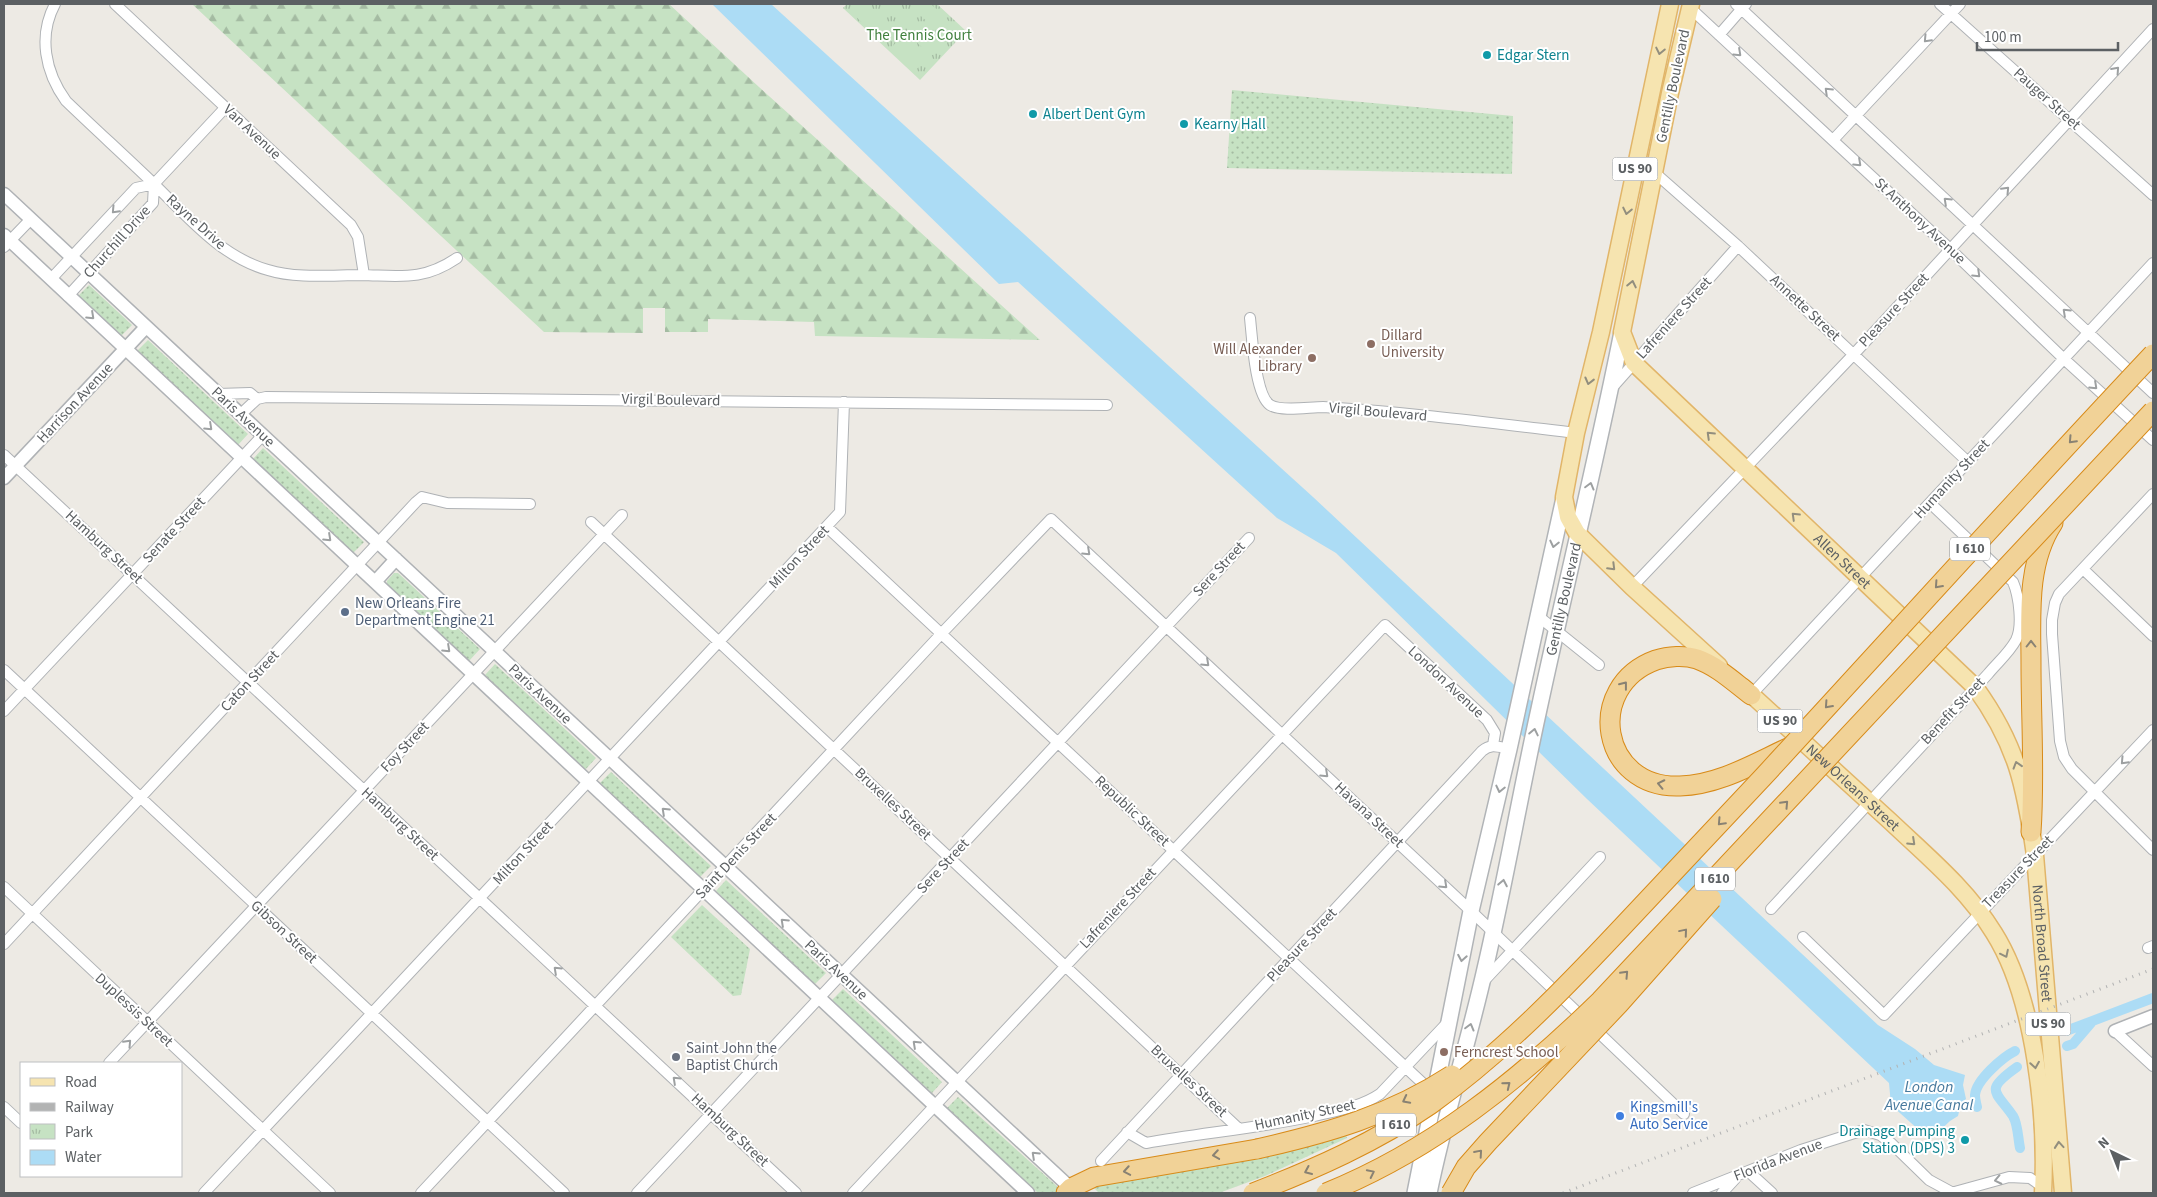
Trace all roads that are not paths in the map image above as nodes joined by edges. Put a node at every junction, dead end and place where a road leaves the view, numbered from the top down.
1 (55, 4) edge
2 (115, 4) edge
3 (1670, 4) edge
4 (1940, 4) edge
5 (1960, 4) edge
6 (1689, 5) edge
7 (1741, 5) edge
8 (1951, 14) junction
9 (2153, 29) edge
10 (1719, 35) junction
11 (225, 108) junction
12 (1855, 117) junction
13 (2070, 120) junction
14 (1833, 140) junction
15 (1638, 158) junction
16 (1654, 172) junction
17 (154, 184) junction
18 (4, 194) edge
19 (2153, 195) edge
20 (31, 219) junction
21 (1973, 225) junction
22 (6, 241) edge
23 (1738, 246) junction
24 (1950, 249) junction
25 (71, 257) junction
26 (457, 258) dead end
27 (2153, 263) edge
28 (89, 273) junction
29 (364, 275) junction
30 (51, 279) junction
31 (68, 296) junction
32 (1250, 318) dead end
33 (146, 327) junction
34 (1622, 332) junction
35 (2089, 332) junction
36 (126, 349) junction
37 (1854, 354) junction
38 (2153, 354) edge
39 (2064, 359) junction
40 (1634, 363) junction
41 (1611, 389) junction
42 (2153, 393) edge
43 (218, 394) junction
44 (257, 399) junction
45 (844, 402) junction
46 (1107, 405) dead end
47 (2153, 411) edge
48 (241, 414) junction
49 (1576, 433) junction
50 (262, 435) junction
51 (2153, 440) edge
52 (4, 455) edge
53 (242, 458) junction
54 (1968, 462) junction
55 (16, 466) junction
56 (1746, 468) junction
57 (4, 478) edge
58 (2153, 494) edge
59 (1564, 497) junction
60 (1930, 503) junction
61 (530, 504) dead end
62 (2060, 511) junction
63 (622, 515) dead end
64 (1051, 519) joint
65 (591, 522) dead end
66 (827, 527) junction
67 (1577, 533) junction
68 (604, 534) junction
69 (1249, 538) dead end
70 (377, 542) junction
71 (396, 559) junction
72 (357, 565) junction
73 (2083, 569) junction
74 (133, 573) junction
75 (1860, 578) junction
76 (375, 582) junction
77 (1632, 587) junction
78 (1538, 616) junction
79 (1385, 625) joint
80 (1166, 626) junction
81 (1556, 631) junction
82 (942, 633) junction
83 (2153, 636) edge
84 (719, 642) junction
85 (494, 651) junction
86 (1598, 665) dead end
87 (4, 670) edge
88 (473, 674) junction
89 (248, 682) junction
90 (1975, 687) junction
91 (24, 689) junction
92 (1751, 695) junction
93 (4, 711) edge
94 (2153, 730) edge
95 (1282, 734) junction
96 (1058, 742) junction
97 (1493, 745) junction
98 (1510, 746) junction
99 (1790, 747) junction
100 (834, 750) junction
101 (610, 759) junction
102 (589, 782) junction
103 (364, 790) junction
104 (2094, 793) junction
105 (140, 798) junction
106 (1869, 802) junction
107 (2029, 812) joint
108 (1764, 827) junction
109 (2031, 832) junction
110 (1398, 842) junction
111 (1173, 849) junction
112 (2153, 850) edge
113 (2035, 855) junction
114 (951, 857) junction
115 (1600, 858) dead end
116 (725, 867) junction
117 (4, 887) edge
118 (704, 890) junction
119 (480, 898) junction
120 (256, 906) junction
121 (1771, 908) dead end
122 (1471, 910) junction
123 (1980, 912) junction
124 (32, 914) junction
125 (1493, 931) junction
126 (1803, 937) dead end
127 (4, 944) edge
128 (1513, 950) junction
129 (1290, 958) junction
130 (1065, 966) junction
131 (841, 975) junction
132 (1482, 983) junction
133 (820, 998) junction
134 (595, 1006) junction
135 (371, 1014) junction
136 (2027, 1016) joint
137 (2153, 1016) edge
138 (1452, 1018) junction
139 (147, 1022) junction
140 (1523, 1029) junction
141 (2115, 1031) joint
142 (110, 1062) edge
143 (2153, 1066) edge
144 (1405, 1067) junction
145 (1181, 1074) junction
146 (957, 1082) junction
147 (1436, 1095) junction
148 (4, 1106) edge
149 (935, 1106) junction
150 (712, 1113) junction
151 (1684, 1114) dead end
152 (20, 1122) edge
153 (488, 1122) junction
154 (1239, 1129) junction
155 (263, 1130) junction
156 (1127, 1132) junction
157 (1101, 1161) dead end
158 (1749, 1172) junction
159 (1738, 1176) junction
160 (2046, 1191) edge
161 (1071, 1192) edge
162 (204, 1193) edge
163 (330, 1193) edge
164 (421, 1193) edge
165 (564, 1193) edge
166 (637, 1193) edge
167 (796, 1193) edge
168 (853, 1193) edge
169 (1028, 1193) edge
170 (1253, 1193) edge
171 (1326, 1193) edge
172 (1416, 1193) edge
173 (1429, 1193) edge
174 (1451, 1193) edge
175 (1693, 1193) edge
176 (1722, 1193) edge
177 (1772, 1193) edge
178 (1952, 1193) edge
179 (2063, 1193) edge

1 - 17 street, Rayne Drive
2 - 11 street, Van Avenue
3 -> 15 main road, Gentilly Boulevard / US 90
4 - 8 street, Pauger Street
5 - 8 street
6 - 10 street, St Anthony Avenue
6 - 16 main road, Gentilly Boulevard / US 90
7 - 10 street
12 -> 7 street
8 -> 12 street
8 - 13 street, Pauger Street
13 -> 9 street, Pleasure Street
10 -> 14 street, St Anthony Avenue
11 - 17 street, Churchill Drive
11 - 29 street, Van Avenue
12 - 14 street
21 -> 12 street
13 - 19 street, Pauger Street
21 -> 13 street, Pleasure Street
14 -> 24 street, St Anthony Avenue
15 - 16 street, Annette Street
15 -> 49 main road, Gentilly Boulevard / US 90
16 - 23 street, Annette Street
34 -> 16 main road, Gentilly Boulevard / US 90
17 -> 25 street, Churchill Drive
17 - 28 street, Churchill Drive
17 - 29 street, Rayne Drive
18 - 20 street, Paris Avenue
20 - 22 street
20 - 25 street, Paris Avenue
21 - 24 street, Pleasure Street
35 -> 21 street
22 - 30 street, Paris Avenue
23 - 37 street, Annette Street
23 - 40 street, Lafreniere Street
24 - 37 street, Pleasure Street
24 -> 39 street, St Anthony Avenue
25 - 28 street, Paris Avenue
25 - 30 street, Churchill Drive
26 - 29 street, Rayne Drive
27 - 35 street, Humanity Street
28 - 31 street, Churchill Drive
28 - 33 street, Paris Avenue
30 - 31 street, Paris Avenue
31 -> 36 street, Paris Avenue
32 - 49 street, Virgil Boulevard
33 - 36 street, Harrison Avenue
33 - 43 street, Paris Avenue
34 - 40 main road, Allen Street / US 90
34 - 41 main road, Gentilly Boulevard
35 - 39 street, Humanity Street
35 - 42 street
36 -> 53 street, Paris Avenue
36 - 55 street, Harrison Avenue
37 - 54 street, Annette Street
37 - 56 street, Pleasure Street
38 -> 99 highway, I 610, bridge
39 -> 51 street, St Anthony Avenue
39 - 54 street, Humanity Street
40 - 41 street, Lafreniere Street
56 -> 40 main road, Allen Street / US 90
67 -> 41 main road, Gentilly Boulevard
43 - 44 street, Virgil Boulevard
43 - 48 street, Paris Avenue
44 - 45 street, Virgil Boulevard
44 - 48 street
45 - 46 street, Virgil Boulevard
45 - 66 street, Milton Street
47 - 62 highway, I 610, bridge
48 - 50 street, Paris Avenue
49 - 59 main road, Gentilly Boulevard / US 90
50 - 53 street, Senate Street
50 - 70 street, Paris Avenue
52 - 55 street, Hamburg Street
53 -> 72 street, Paris Avenue
53 - 74 street, Senate Street
54 - 60 street, Humanity Street
55 - 57 street, Harrison Avenue
55 - 74 street, Hamburg Street
75 -> 56 main road, Allen Street / US 90
56 - 77 street, Pleasure Street
58 - 73 street
59 - 67 main road, New Orleans Street / US 90
59 -> 78 main road, Gentilly Boulevard
60 - 75 street, Humanity Street
60 - 90 street, Benefit Street
61 - 70 street, Caton Street
108 -> 62 highway, I 610, bridge
109 -> 62 highway, bridge
63 - 68 street, Foy Street
64 -> 80 street, Havana Street
64 - 82 street, Saint Denis Street
65 - 68 street, Bruxelles Street
66 - 82 street, Republic Street
66 - 84 street, Milton Street
67 -> 77 main road, New Orleans Street / US 90
67 - 81 main road, Gentilly Boulevard
68 - 84 street, Bruxelles Street
68 - 85 street, Foy Street
69 - 80 street, Sere Street
70 - 71 street, Paris Avenue
70 - 72 street, Caton Street
71 - 76 street
71 - 85 street, Paris Avenue
72 - 76 street, Paris Avenue
72 - 89 street, Caton Street
73 - 83 street
73 - 104 street
74 - 89 street, Hamburg Street
74 - 91 street, Senate Street
75 - 90 main road, Allen Street / US 90
75 - 92 street, Humanity Street
76 -> 88 street, Paris Avenue
77 - 92 main road, New Orleans Street / US 90
78 - 81 street
78 - 98 main road, Gentilly Boulevard
79 - 95 street, Lafreniere Street
79 - 97 street, London Avenue
80 -> 95 street, Havana Street
80 - 96 street, Sere Street
81 - 86 street
125 -> 81 main road, Gentilly Boulevard
82 - 96 street, Republic Street
82 - 100 street, Saint Denis Street
84 - 100 street, Bruxelles Street
84 - 101 street, Milton Street
85 - 88 street, Foy Street
85 - 101 street, Paris Avenue
87 - 91 street, Gibson Street
88 - 102 street, Paris Avenue
88 - 103 street, Foy Street
89 - 103 street, Hamburg Street
89 - 105 street, Caton Street
90 - 106 street, Benefit Street
107 -> 90 main road, Allen Street / US 90
91 - 93 street, Senate Street
91 - 105 street, Gibson Street
99 -> 92 highway
92 - 106 main road, New Orleans Street / US 90
94 -> 104 street, Treasure Street
95 -> 110 street, Havana Street
95 - 111 street, Lafreniere Street
96 - 111 street, Republic Street
96 - 114 street, Sere Street
97 - 98 street
97 - 110 street, Pleasure Street
98 -> 122 main road, Gentilly Boulevard
99 -> 140 highway, I 610, bridge
100 - 114 street, Bruxelles Street
100 - 116 street, Saint Denis Street
101 - 102 street, Milton Street
116 -> 101 street, Paris Avenue
102 - 118 street, Paris Avenue
102 - 119 street, Milton Street
103 - 119 street, Hamburg Street
103 - 120 street, Foy Street
104 - 112 street
104 - 113 street, Treasure Street
105 - 120 street, Gibson Street
105 - 124 street, Caton Street
106 - 121 street, Benefit Street
106 -> 123 main road, New Orleans Street / US 90
107 - 109 main road, North Broad Street / US 90
171 -> 108 highway, I 610, bridge
174 -> 108 highway, bridge
109 - 113 main road, North Broad Street / US 90
110 -> 122 street, Havana Street
110 - 129 street, Pleasure Street
111 - 129 street, Republic Street
111 - 130 street, Lafreniere Street
113 - 123 street, Treasure Street
179 -> 113 main road, North Broad Street / US 90
114 - 130 street, Bruxelles Street
114 - 131 street, Sere Street
115 - 128 street
116 - 118 street, Saint Denis Street
131 -> 116 street, Paris Avenue
117 - 124 street, Duplessis Street
118 - 133 street, Paris Avenue
118 - 134 street, Saint Denis Street
134 -> 119 street, Hamburg Street
119 - 135 street, Milton Street
120 - 135 street, Gibson Street
120 - 139 street, Foy Street
122 - 125 street, Havana Street
122 -> 138 main road, Gentilly Boulevard
123 - 126 street, Treasure Street
123 -> 136 main road, New Orleans Street / US 90
124 - 127 street, Caton Street
124 - 139 street, Duplessis Street
125 - 128 street, Havana Street
125 - 132 main road, Gentilly Boulevard
128 - 132 street
128 - 151 street, Havana Street
129 - 144 street, Republic Street
129 - 145 street, Pleasure Street
130 - 145 street, Bruxelles Street
130 - 146 street, Lafreniere Street
131 - 133 street, Sere Street
146 -> 131 street, Paris Avenue
173 -> 132 main road, Gentilly Boulevard
133 - 149 street, Paris Avenue
133 - 150 street, Sere Street
150 -> 134 street, Hamburg Street
134 - 153 street, Saint Denis Street
135 - 153 street, Gibson Street
135 - 155 street, Milton Street
136 -> 160 main road, North Broad Street / US 90
137 - 141 street
138 - 144 street, Humanity Street
138 - 147 main road, Gentilly Boulevard
142 -> 139 street, Foy Street
139 - 155 street, Duplessis Street
140 -> 161 highway, bridge
140 -> 170 highway, I 610, bridge
141 - 143 street
144 - 147 street, Republic Street
144 - 154 street, Humanity Street
145 - 154 street, Bruxelles Street
145 - 156 street, Pleasure Street
146 - 149 street, Lafreniere Street
161 -> 146 street, Paris Avenue
147 - 172 main road, Gentilly Boulevard
148 - 152 street
149 - 168 street, Lafreniere Street
149 - 169 street, Paris Avenue
150 - 166 street, Sere Street
150 - 167 street, Hamburg Street
153 - 164 street, Saint Denis Street
153 - 165 street, Gibson Street
154 - 156 street, Humanity Street
155 - 162 street, Milton Street
155 - 163 street, Duplessis Street
156 - 157 street, Pleasure Street
158 - 159 street, Florida Avenue
158 - 177 street
158 - 178 street, Florida Avenue
159 - 175 street, Florida Avenue
159 - 176 street
160 -> 178 street

